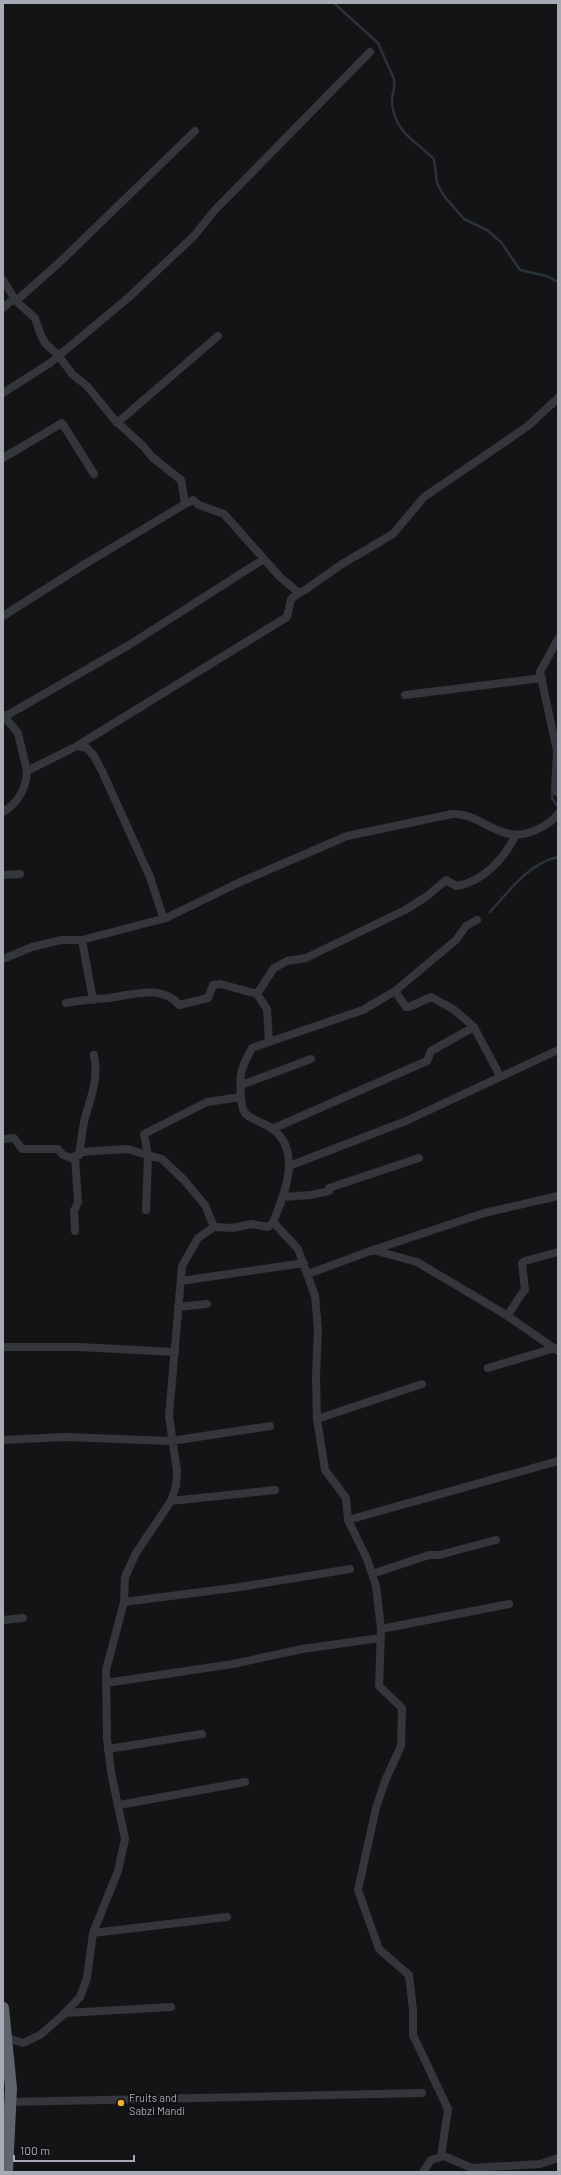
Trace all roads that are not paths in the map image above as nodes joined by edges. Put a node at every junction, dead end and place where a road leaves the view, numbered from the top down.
1 (370, 52) dead end
2 (195, 131) dead end
3 (3, 280) edge
4 (16, 301) junction
5 (3, 308) edge
6 (218, 336) dead end
7 (59, 356) junction
8 (3, 393) edge
9 (558, 398) edge
10 (117, 422) junction
11 (3, 458) edge
12 (94, 474) dead end
13 (185, 504) junction
14 (264, 559) junction
15 (299, 593) junction
16 (3, 616) edge
17 (558, 640) edge
18 (542, 678) junction
19 (405, 695) dead end
20 (4, 716) edge
21 (77, 746) junction
22 (27, 771) junction
23 (558, 793) edge
24 (3, 812) edge
25 (558, 814) edge
26 (516, 835) junction
27 (20, 874) dead end
28 (3, 875) edge
29 (166, 918) junction
30 (477, 920) dead end
31 (82, 940) junction
32 (3, 959) edge
33 (395, 991) junction
34 (257, 994) junction
35 (93, 1000) junction
36 (66, 1003) dead end
37 (474, 1027) junction
38 (270, 1042) junction
39 (558, 1050) edge
40 (94, 1055) dead end
41 (310, 1059) dead end
42 (500, 1076) junction
43 (241, 1085) junction
44 (241, 1097) junction
45 (272, 1128) junction
46 (3, 1139) edge
47 (148, 1155) junction
48 (77, 1156) junction
49 (419, 1158) dead end
50 (289, 1166) junction
51 (558, 1196) edge
52 (284, 1197) junction
53 (146, 1210) dead end
54 (273, 1222) junction
55 (214, 1227) junction
56 (75, 1231) dead end
57 (373, 1250) junction
58 (558, 1252) edge
59 (304, 1263) junction
60 (308, 1274) junction
61 (180, 1281) junction
62 (207, 1304) dead end
63 (178, 1307) junction
64 (507, 1315) junction
65 (3, 1347) edge
66 (556, 1350) edge
67 (175, 1352) junction
68 (488, 1368) dead end
69 (422, 1384) dead end
70 (317, 1419) junction
71 (270, 1426) dead end
72 (3, 1440) edge
73 (172, 1441) junction
74 (558, 1461) edge
75 (275, 1490) dead end
76 (171, 1501) junction
77 (348, 1520) junction
78 (496, 1540) dead end
79 (350, 1569) dead end
80 (372, 1574) junction
81 (124, 1602) junction
82 (509, 1604) dead end
83 (23, 1618) dead end
84 (3, 1620) edge
85 (381, 1629) junction
86 (380, 1638) junction
87 (106, 1683) junction
88 (202, 1734) dead end
89 (108, 1749) junction
90 (245, 1782) dead end
91 (118, 1805) junction
92 (227, 1917) dead end
93 (93, 1933) junction
94 (171, 2007) dead end
95 (3, 2008) edge
96 (65, 2013) junction
97 (4, 2036) edge
98 (422, 2093) dead end
99 (10, 2102) junction
100 (441, 2157) junction
101 (558, 2158) edge
102 (7, 2172) edge
103 (423, 2172) edge

1 - 7 street
2 - 4 street
3 - 4 street
4 - 5 street
4 - 7 street
6 - 10 street
7 - 8 street
7 - 10 street
9 - 15 street
10 - 13 street
11 - 12 street
13 - 14 street
13 - 16 street
14 - 15 street
14 - 20 street
15 - 21 street
17 - 18 street
18 - 19 street
18 - 23 street
20 - 22 street
21 - 22 street
21 - 29 street
22 - 24 street
25 - 26 street
26 - 29 street
26 - 34 street
27 - 28 street
29 - 31 street
30 - 33 street
31 - 32 street
31 - 35 street
33 - 37 street
33 - 38 street
34 - 35 street
34 - 38 street
35 - 36 street
37 - 42 street
37 - 45 street
38 - 43 street
39 - 42 street
40 - 48 street
41 - 43 street
42 - 50 street
43 - 44 street
44 - 45 street
44 - 47 street
45 - 50 street
46 - 48 street
47 - 48 street
47 - 53 street
47 - 55 street
48 - 56 street
49 - 52 street
50 - 52 street
51 - 57 street
52 - 54 street
54 - 55 street
54 - 59 street
55 - 61 street
57 - 60 street
57 - 64 street
58 - 64 street
59 - 60 street
59 - 61 street
60 - 70 street
61 - 63 street
62 - 63 street
63 - 67 street
64 - 66 street
65 - 67 street
66 - 68 street
67 - 73 street
69 - 70 street
70 - 77 street
71 - 73 street
72 - 73 street
73 - 76 street
74 - 77 street
75 - 76 street
76 - 81 street
77 - 80 street
78 - 80 street
79 - 81 street
80 - 85 street
81 - 87 street
82 - 85 street
83 - 84 street
85 - 86 street
86 - 87 street
86 - 100 street
87 - 89 street
88 - 89 street
89 - 91 street
90 - 91 street
91 - 93 street
92 - 93 street
93 - 96 street
94 - 96 street
95 - 97 highway
96 - 97 street
97 - 99 highway
98 - 99 street
99 - 102 highway
100 - 101 street
100 - 103 street

